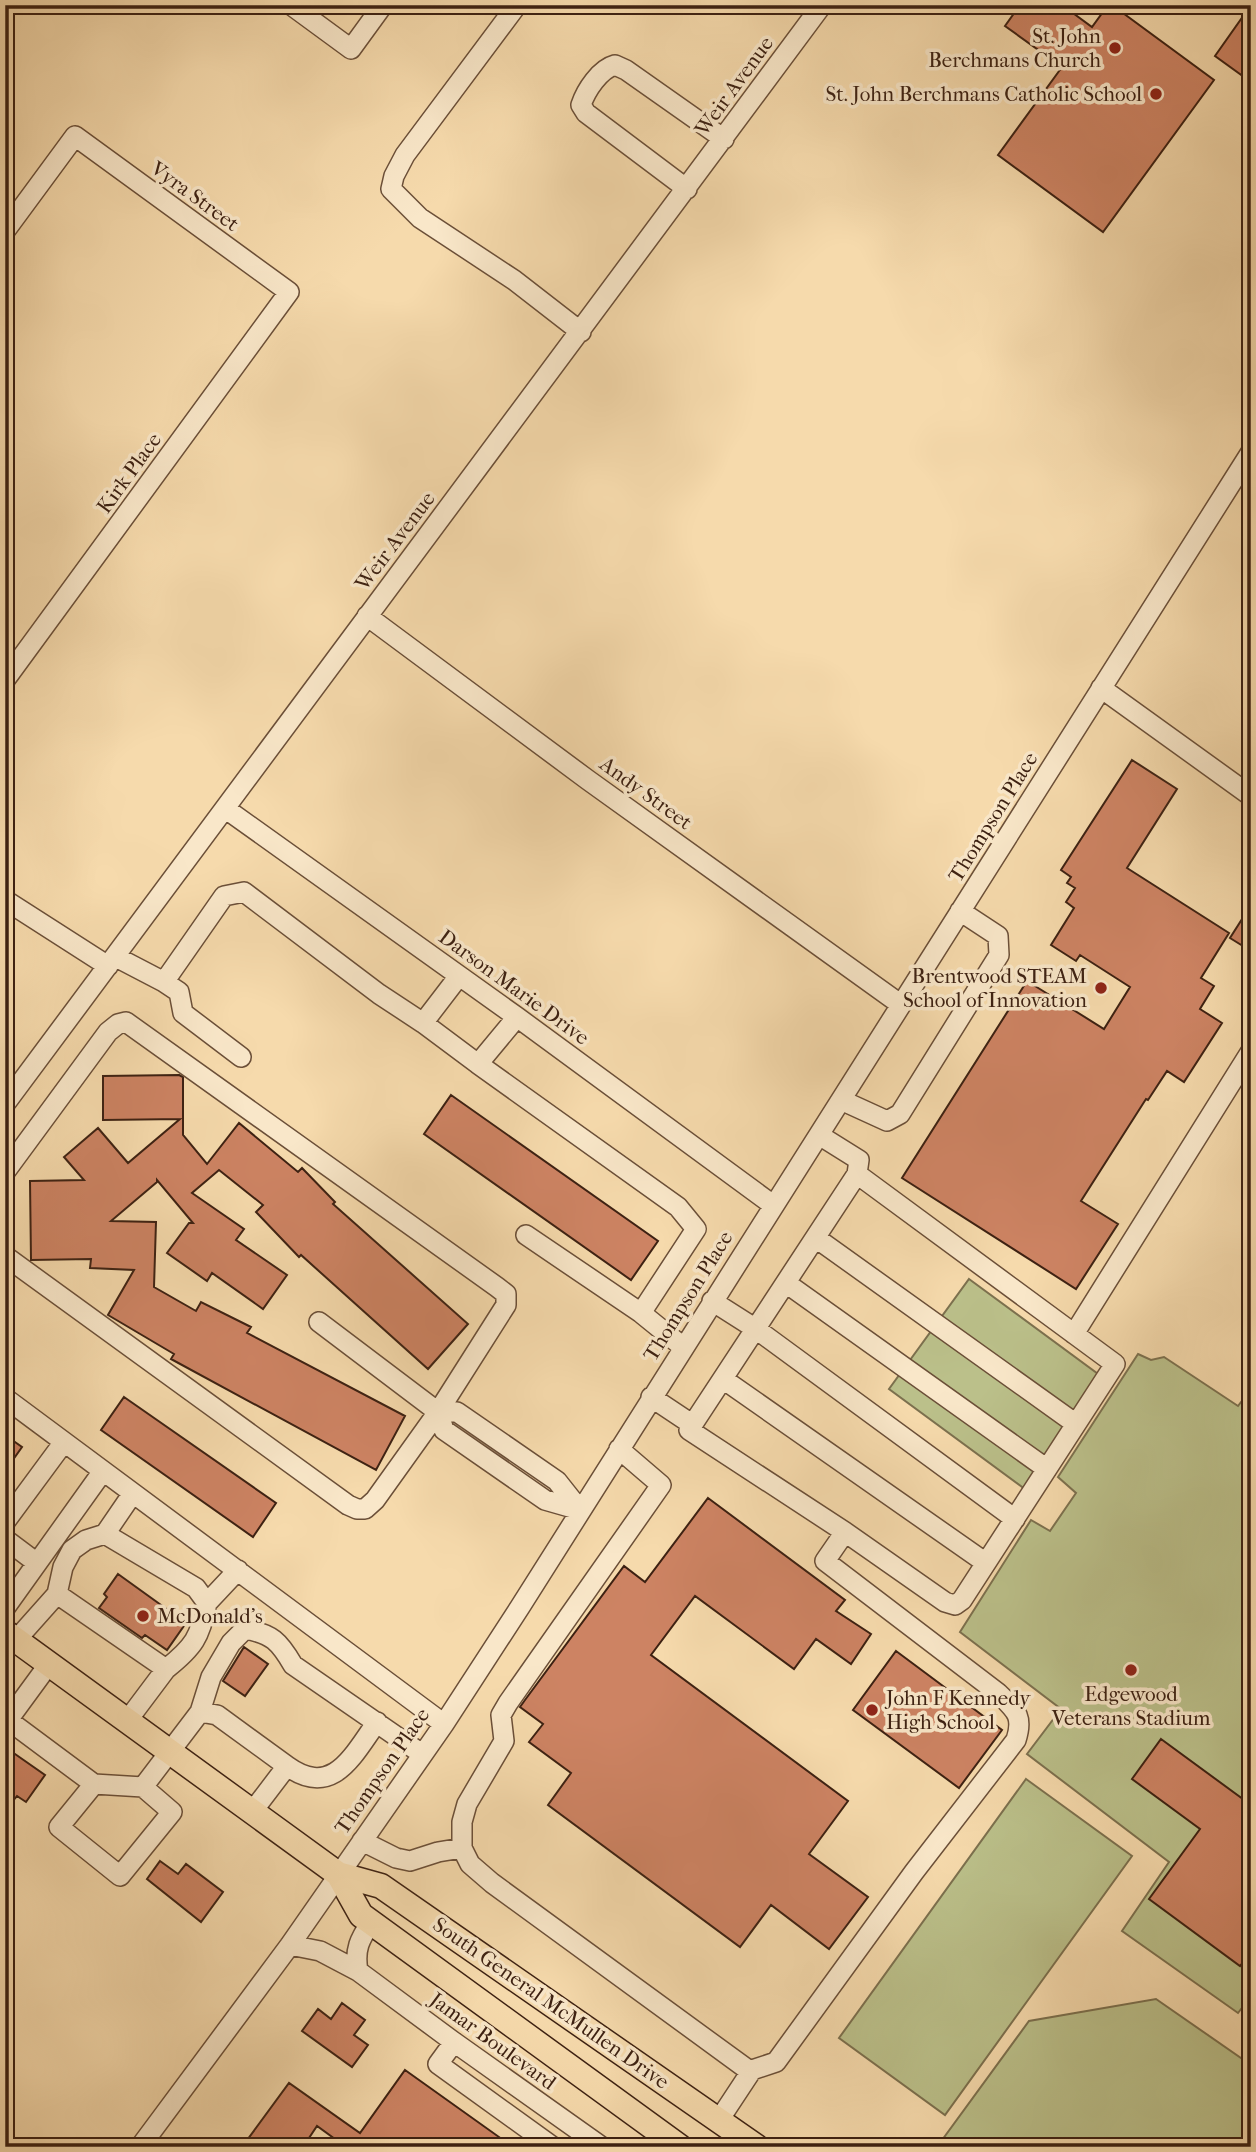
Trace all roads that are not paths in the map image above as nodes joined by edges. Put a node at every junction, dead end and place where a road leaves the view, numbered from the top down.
1 (291, 5) edge
2 (383, 5) edge
3 (517, 5) edge
4 (818, 7) edge
5 (724, 139) junction
6 (687, 189) junction
7 (5, 231) edge
8 (289, 292) joint
9 (581, 332) junction
10 (1251, 452) edge
11 (367, 616) junction
12 (5, 680) edge
13 (1101, 688) junction
14 (1251, 796) edge
15 (226, 809) junction
16 (5, 900) edge
17 (960, 911) junction
18 (112, 961) junction
19 (459, 976) junction
20 (163, 982) junction
21 (900, 1004) junction
22 (517, 1017) junction
23 (423, 1023) junction
24 (1251, 1051) edge
25 (242, 1057) dead end
26 (478, 1064) junction
27 (841, 1100) junction
28 (5, 1104) edge
29 (819, 1135) junction
30 (5, 1171) edge
31 (858, 1174) junction
32 (773, 1205) junction
33 (526, 1235) dead end
34 (816, 1238) junction
35 (5, 1256) edge
36 (786, 1283) junction
37 (712, 1301) junction
38 (641, 1313) junction
39 (319, 1322) dead end
40 (756, 1329) junction
41 (1074, 1334) junction
42 (683, 1347) junction
43 (723, 1379) junction
44 (651, 1397) junction
45 (5, 1398) edge
46 (438, 1412) junction
47 (1076, 1424) junction
48 (691, 1428) junction
49 (64, 1442) junction
50 (619, 1449) junction
51 (1047, 1469) junction
52 (103, 1471) junction
53 (133, 1493) junction
54 (580, 1510) junction
55 (1015, 1519) junction
56 (5, 1522) edge
57 (845, 1532) junction
58 (106, 1534) junction
59 (5, 1539) edge
60 (37, 1563) junction
61 (986, 1563) junction
62 (238, 1570) junction
63 (57, 1594) junction
64 (207, 1603) junction
65 (5, 1608) edge
66 (11, 1636) edge
67 (49, 1664) junction
68 (166, 1669) junction
69 (200, 1712) junction
70 (6, 1719) edge
71 (127, 1721) junction
72 (377, 1722) junction
73 (444, 1724) junction
74 (171, 1752) junction
75 (422, 1754) junction
76 (287, 1766) junction
77 (94, 1784) junction
78 (143, 1787) junction
79 (252, 1812) junction
80 (362, 1840) junction
81 (462, 1848) junction
82 (338, 1874) junction
83 (371, 1922) junction
84 (290, 1945) junction
85 (358, 1970) junction
86 (454, 2042) junction
87 (751, 2072) junction
88 (719, 2120) junction
89 (140, 2147) edge
90 (552, 2147) edge
91 (602, 2147) edge
92 (680, 2147) edge
93 (757, 2147) edge

1 - 2 street
3 - 9 street
4 - 5 street, Weir Avenue
5 - 6 street, Weir Avenue
5 - 6 street
6 - 9 street, Weir Avenue
7 - 8 street, Vyra Street
8 - 12 street, Kirk Place
9 - 11 street, Weir Avenue
10 - 13 street, Thompson Place
11 - 15 street, Weir Avenue
11 - 21 street, Andy Street
13 - 14 street
13 - 17 street, Thompson Place
15 - 18 street, Weir Avenue
15 - 19 street, Darson Marie Drive
16 - 18 street
17 - 21 street, Thompson Place
17 - 27 street
18 - 20 street
18 - 28 street, Weir Avenue
19 - 22 street, Darson Marie Drive
19 - 23 street
20 - 23 street
20 - 25 street
21 - 27 street, Thompson Place
22 - 26 street
22 - 32 street, Darson Marie Drive
23 - 26 street
24 - 41 street
26 - 38 street
27 - 29 street, Thompson Place
29 - 31 street
29 - 32 street, Thompson Place
30 - 46 street
31 - 34 street
31 - 41 street
32 - 37 street, Thompson Place
33 - 38 street
34 - 36 street
34 - 47 street
35 - 46 street
36 - 40 street
36 - 51 street
37 - 40 street
37 - 42 street, Thompson Place
38 - 42 street
39 - 46 street
40 - 43 street
40 - 55 street
41 - 47 street
42 - 44 street, Thompson Place
43 - 48 street
43 - 61 street
44 - 48 street
44 - 50 street, Thompson Place
45 - 49 street
46 - 54 street
47 - 51 street
48 - 57 street
49 - 52 street
49 - 56 street
50 - 54 street, Thompson Place
50 - 81 street
51 - 55 street
52 - 53 street
52 - 60 street
53 - 58 street
53 - 62 street
54 - 73 street, Thompson Place
55 - 61 street
57 - 61 street
57 - 87 street
58 - 63 street
58 - 64 street
59 - 60 street
60 - 65 street
62 - 64 street
62 - 73 street
63 - 66 street
63 - 68 street
64 - 68 street
66 - 67 main road, South General McMullen Drive
67 - 70 street
67 - 71 main road, South General McMullen Drive
68 - 71 street
69 - 72 street
69 - 74 street
69 - 76 street
70 - 77 street
71 - 74 main road, South General McMullen Drive
72 - 75 street
72 - 76 street
73 - 75 street, Thompson Place
74 - 78 street
74 - 79 main road, South General McMullen Drive
75 - 80 street, Thompson Place
76 - 79 street
77 - 78 street
77 - 78 street
79 - 82 main road, South General McMullen Drive
80 - 81 street
80 - 82 street, Thompson Place
81 - 87 street
82 - 83 main road, South General McMullen Drive
82 - 84 street, Thompson Place
82 - 88 main road, South General McMullen Drive
83 - 85 street
83 - 92 main road, South General McMullen Drive
84 - 85 street, Jamar Boulevard
84 - 89 street, Thompson Place
85 - 86 street, Jamar Boulevard
86 - 90 street
86 - 91 street, Jamar Boulevard
87 - 88 street
88 - 93 main road, South General McMullen Drive

